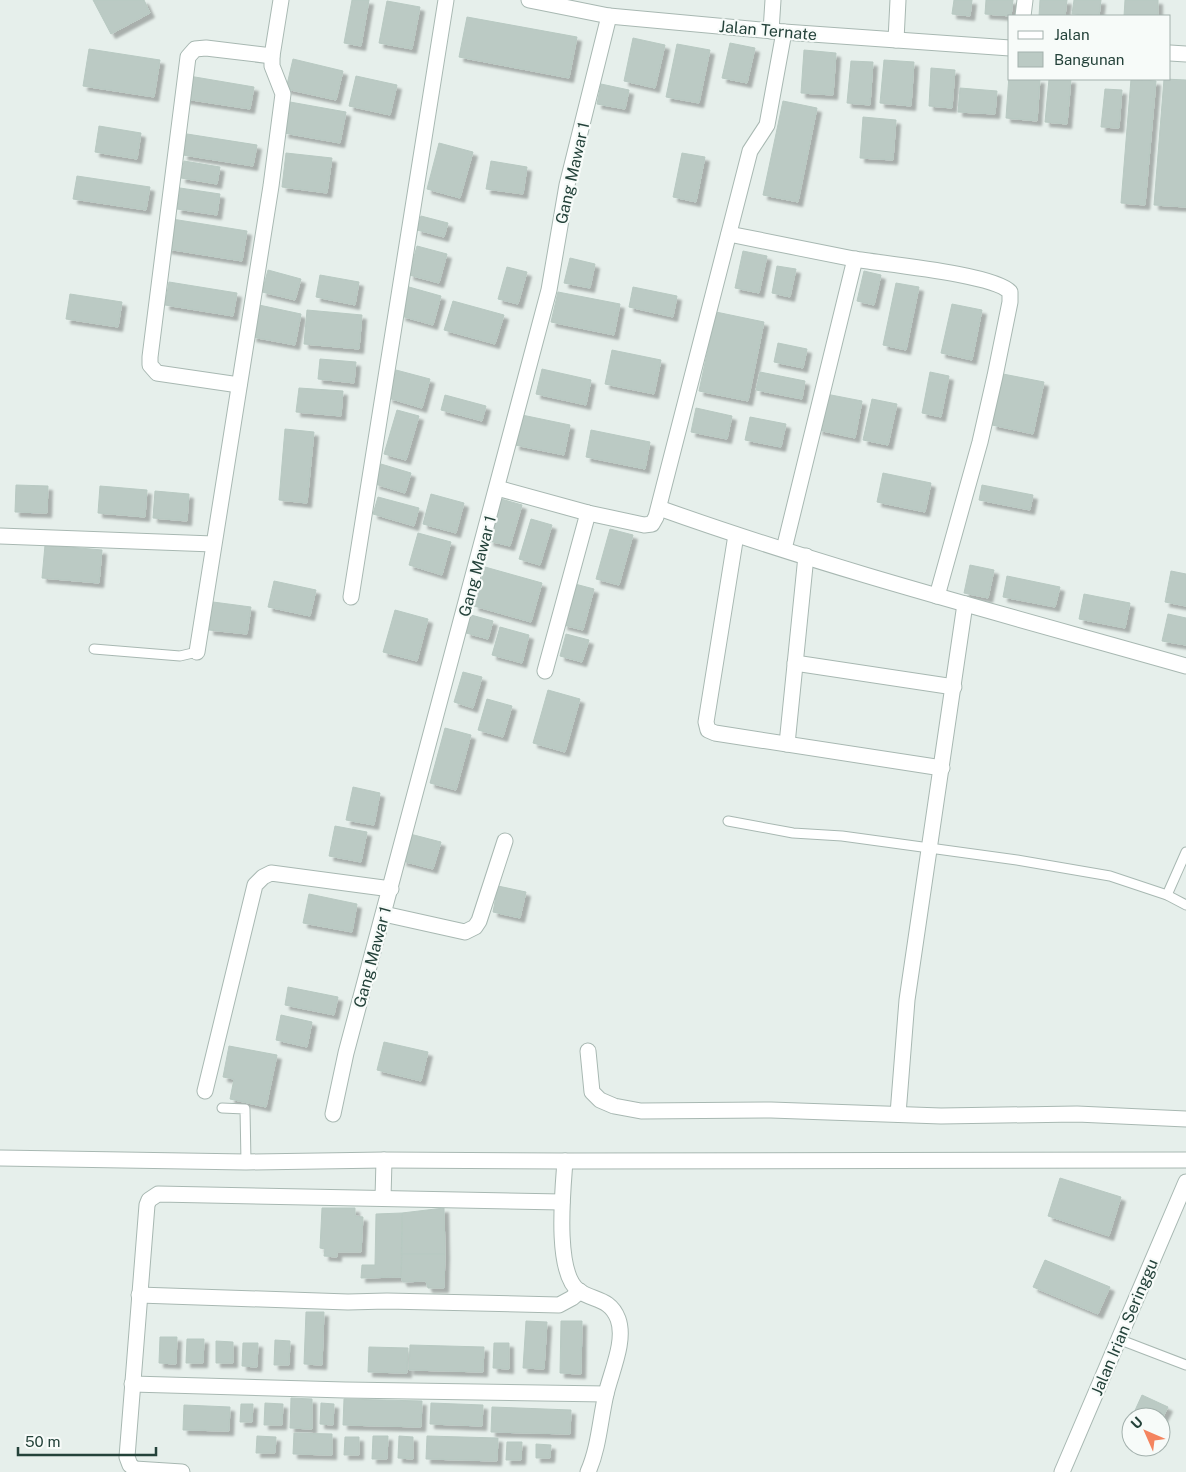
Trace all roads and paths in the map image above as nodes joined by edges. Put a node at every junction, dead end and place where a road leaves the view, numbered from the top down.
1 (282, 0) edge
2 (446, 0) edge
3 (529, 0) edge
4 (773, 0) edge
5 (898, 0) edge
6 (1025, 0) edge
7 (1023, 15) edge
8 (609, 16) junction
9 (777, 32) junction
10 (896, 40) junction
11 (1008, 48) edge
12 (1171, 53) edge
13 (1186, 54) edge
14 (272, 56) junction
15 (730, 234) junction
16 (855, 259) junction
17 (239, 385) junction
18 (497, 488) junction
19 (659, 508) junction
20 (588, 513) junction
21 (736, 535) junction
22 (0, 536) edge
23 (213, 544) junction
24 (784, 549) junction
25 (806, 556) junction
26 (937, 596) junction
27 (351, 598) dead end
28 (965, 604) junction
29 (94, 649) dead end
30 (197, 652) joint
31 (795, 663) junction
32 (1186, 666) edge
33 (545, 670) dead end
34 (954, 687) junction
35 (788, 744) junction
36 (942, 768) junction
37 (728, 821) dead end
38 (505, 841) dead end
39 (929, 848) junction
40 (1186, 852) edge
41 (391, 889) junction
42 (1167, 895) junction
43 (1186, 905) edge
44 (384, 914) junction
45 (588, 1050) dead end
46 (205, 1091) dead end
47 (222, 1108) dead end
48 (333, 1114) dead end
49 (898, 1114) junction
50 (1186, 1119) edge
51 (246, 1157) junction
52 (0, 1158) edge
53 (384, 1160) junction
54 (1186, 1160) edge
55 (565, 1161) junction
56 (1186, 1182) edge
57 (383, 1198) junction
58 (562, 1202) junction
59 (580, 1291) junction
60 (139, 1295) junction
61 (1118, 1339) junction
62 (1186, 1365) edge
63 (132, 1384) junction
64 (606, 1394) junction
65 (182, 1472) edge
66 (588, 1472) edge
67 (1062, 1472) edge

1 - 14 street
2 - 27 street
3 - 8 street, Jalan Ternate
4 - 9 street
5 - 10 street
6 - 7 street
8 - 9 street, Jalan Ternate
8 - 18 street, Gang Mawar 1
9 - 10 street, Jalan Ternate
9 - 15 street
10 - 11 street, Jalan Ternate
12 - 13 street
14 - 17 street
14 - 17 street
15 - 16 street
15 - 19 street
16 - 24 street
16 - 26 street
17 - 23 street
18 - 20 street
18 - 41 street, Gang Mawar 1
19 - 20 street
19 - 21 street
20 - 33 street
21 - 24 street
21 - 35 street
22 - 23 street
23 - 30 street
24 - 25 street
25 - 26 street
25 - 31 street
26 - 28 street
28 - 32 street
28 - 34 street
29 - 30 lane
31 - 34 street
31 - 35 street
34 - 36 street
35 - 36 street
36 - 39 street
37 - 39 lane
38 - 44 street
39 - 42 lane
39 - 49 street
40 - 42 lane
41 - 44 street, Gang Mawar 1
41 - 46 street
42 - 43 lane
44 - 48 street, Gang Mawar 1
45 - 49 street
47 - 51 lane
49 - 50 street
51 - 52 street
51 - 53 street
53 - 55 street
53 - 57 street
54 - 55 street
55 - 58 street
56 - 61 street, Jalan Irian Seringgu
57 - 58 street
57 - 60 street
58 - 59 street
59 - 60 street
59 - 64 street
60 - 63 street
61 - 62 lane
61 - 67 street, Jalan Irian Seringgu
63 - 64 street
63 - 65 street
64 - 66 street

